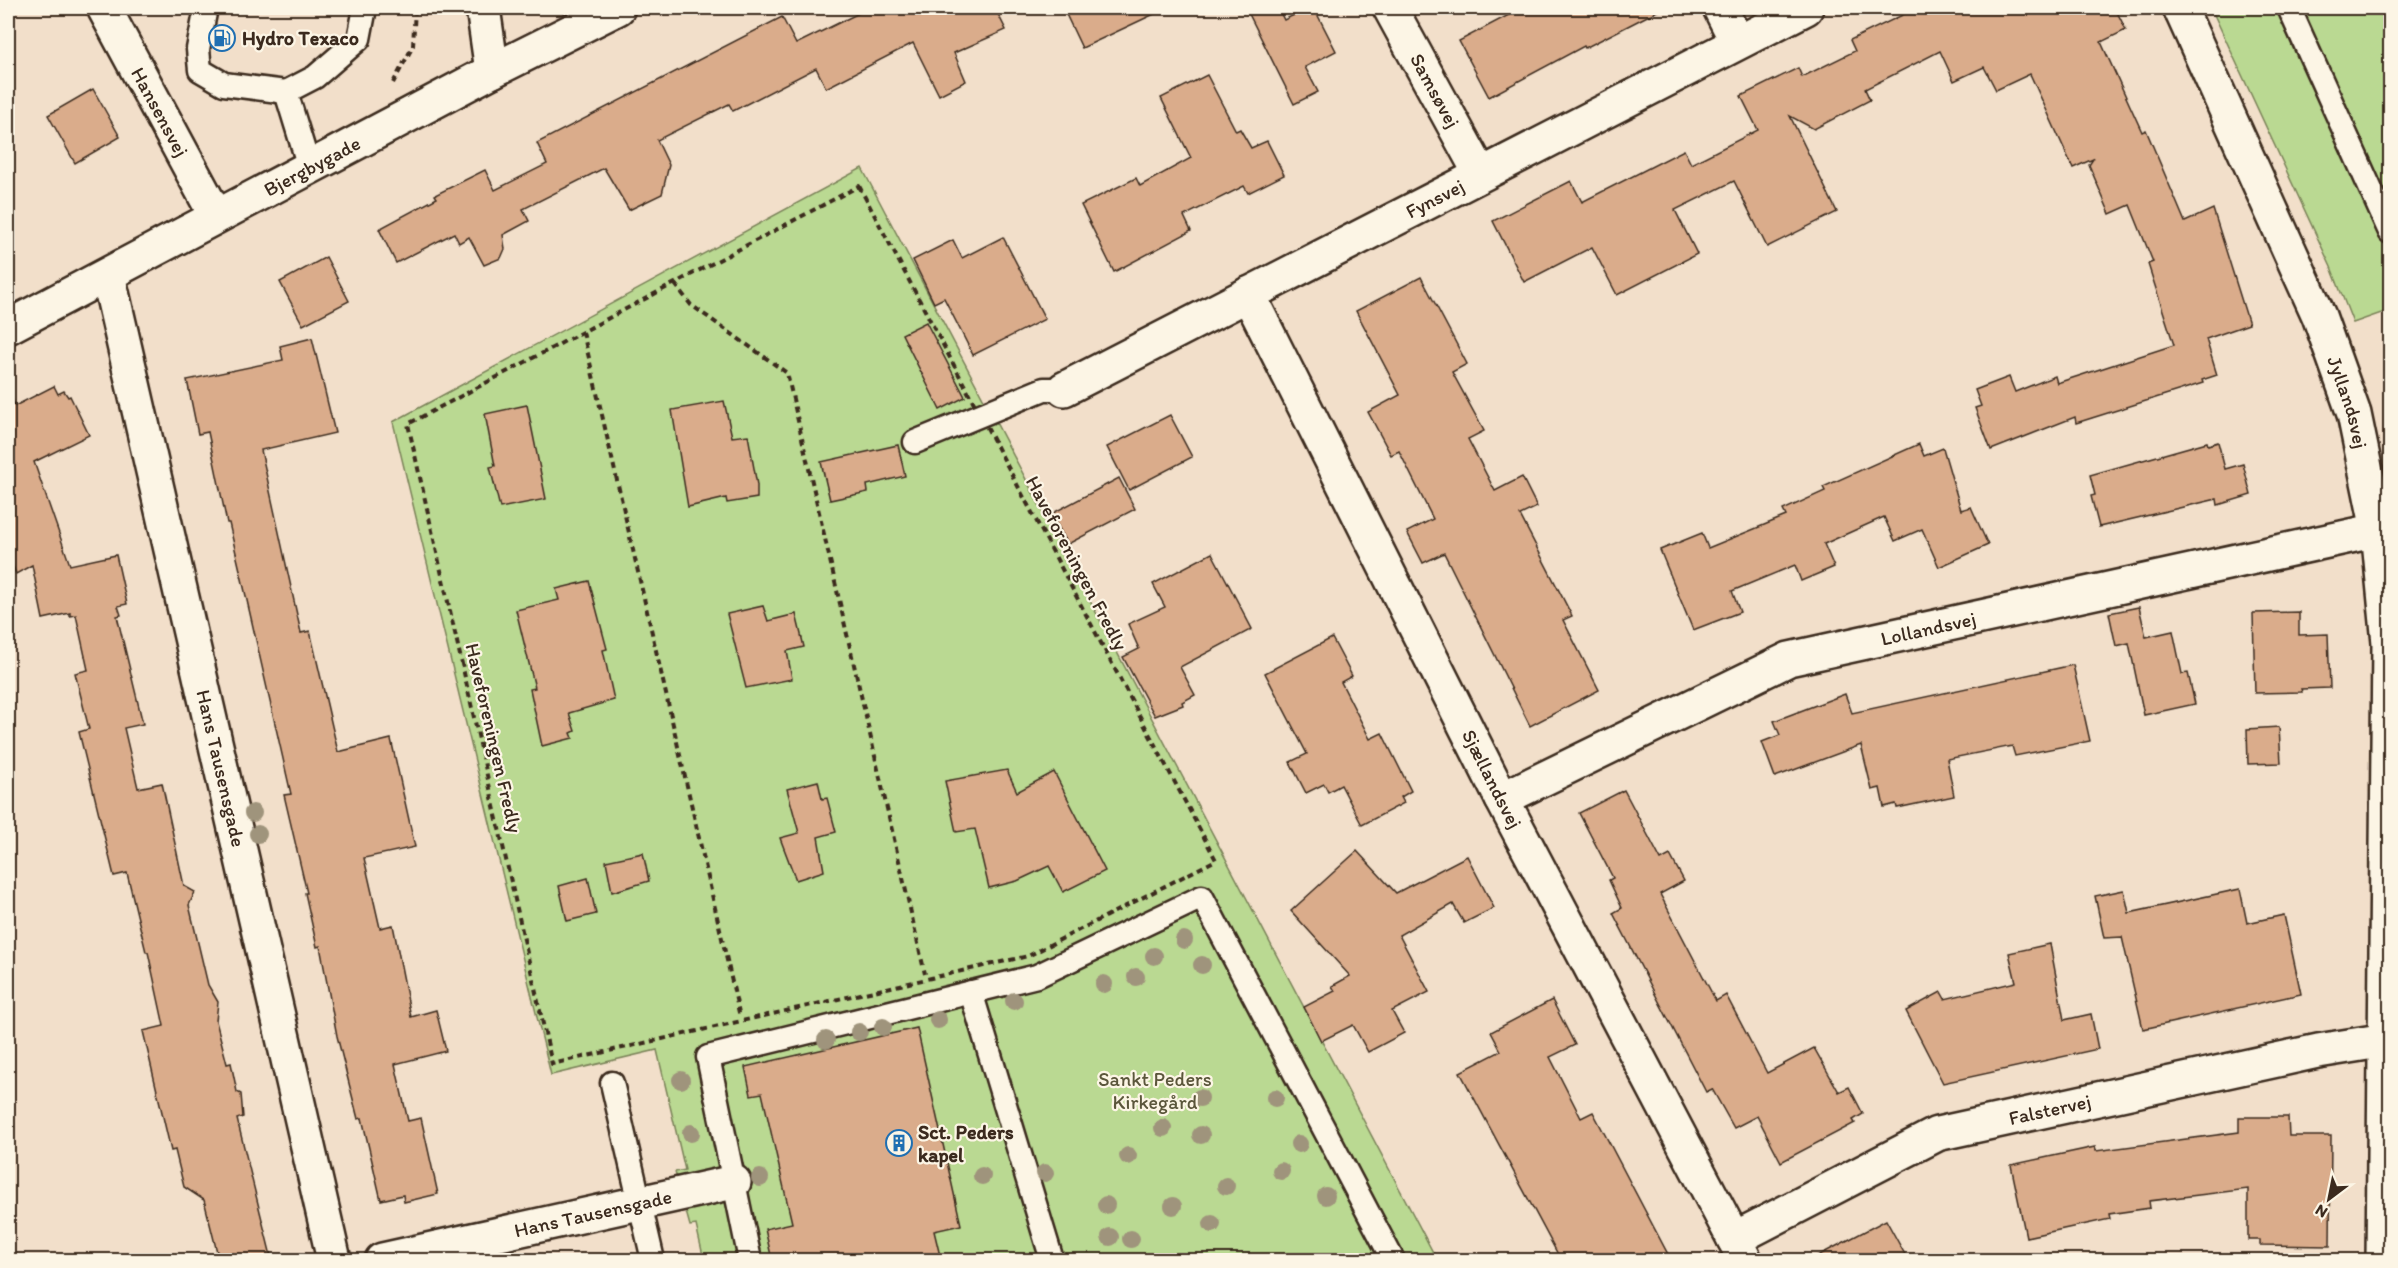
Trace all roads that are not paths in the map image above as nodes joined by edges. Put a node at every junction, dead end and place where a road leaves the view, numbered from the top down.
1 (104, 8) edge
2 (206, 8) edge
3 (365, 8) edge
4 (483, 8) edge
5 (618, 8) edge
6 (1390, 8) edge
7 (1720, 8) edge
8 (1806, 8) edge
9 (2180, 8) edge
10 (2289, 8) edge
11 (1737, 42) junction
12 (492, 71) junction
13 (286, 92) junction
14 (309, 167) junction
15 (1480, 173) junction
16 (216, 216) junction
17 (2391, 232) edge
18 (108, 275) junction
19 (1248, 294) junction
20 (8, 327) edge
21 (1064, 389) joint
22 (915, 442) dead end
23 (2378, 530) junction
24 (1502, 799) junction
25 (971, 992) junction
26 (2385, 1040) junction
27 (612, 1083) dead end
28 (734, 1182) junction
29 (639, 1203) junction
30 (1740, 1250) edge
31 (334, 1260) edge
32 (382, 1260) edge
33 (652, 1260) edge
34 (750, 1260) edge
35 (1052, 1260) edge
36 (1393, 1260) edge
37 (2383, 1260) edge

1 - 16 street, Hansensvej
2 - 13 lane
3 - 13 lane
4 - 12 street
5 - 12 street, Bjergbygade
6 - 15 street, Samsøvej
7 - 11 street
8 - 11 street, Fynsvej
9 - 23 street, Jyllandsvej
10 - 17 lane
11 - 15 street, Fynsvej
12 - 14 street, Bjergbygade
13 - 14 lane
14 - 16 street, Bjergbygade
15 - 19 street, Fynsvej
16 - 18 street, Bjergbygade
18 - 20 street, Bjergbygade
18 - 31 street, Hans Tausensgade
19 - 21 street, Fynsvej
19 - 24 street, Sjællandsvej
21 - 22 lane
23 - 24 street, Lollandsvej
23 - 26 street, Jyllandsvej
24 - 30 street, Sjællandsvej
25 - 28 lane
25 - 35 lane
25 - 36 lane
26 - 30 street, Falstervej
26 - 37 street, Jyllandsvej
27 - 29 lane
28 - 29 street, Hans Tausensgade
28 - 34 lane
29 - 32 street, Hans Tausensgade
29 - 33 lane

